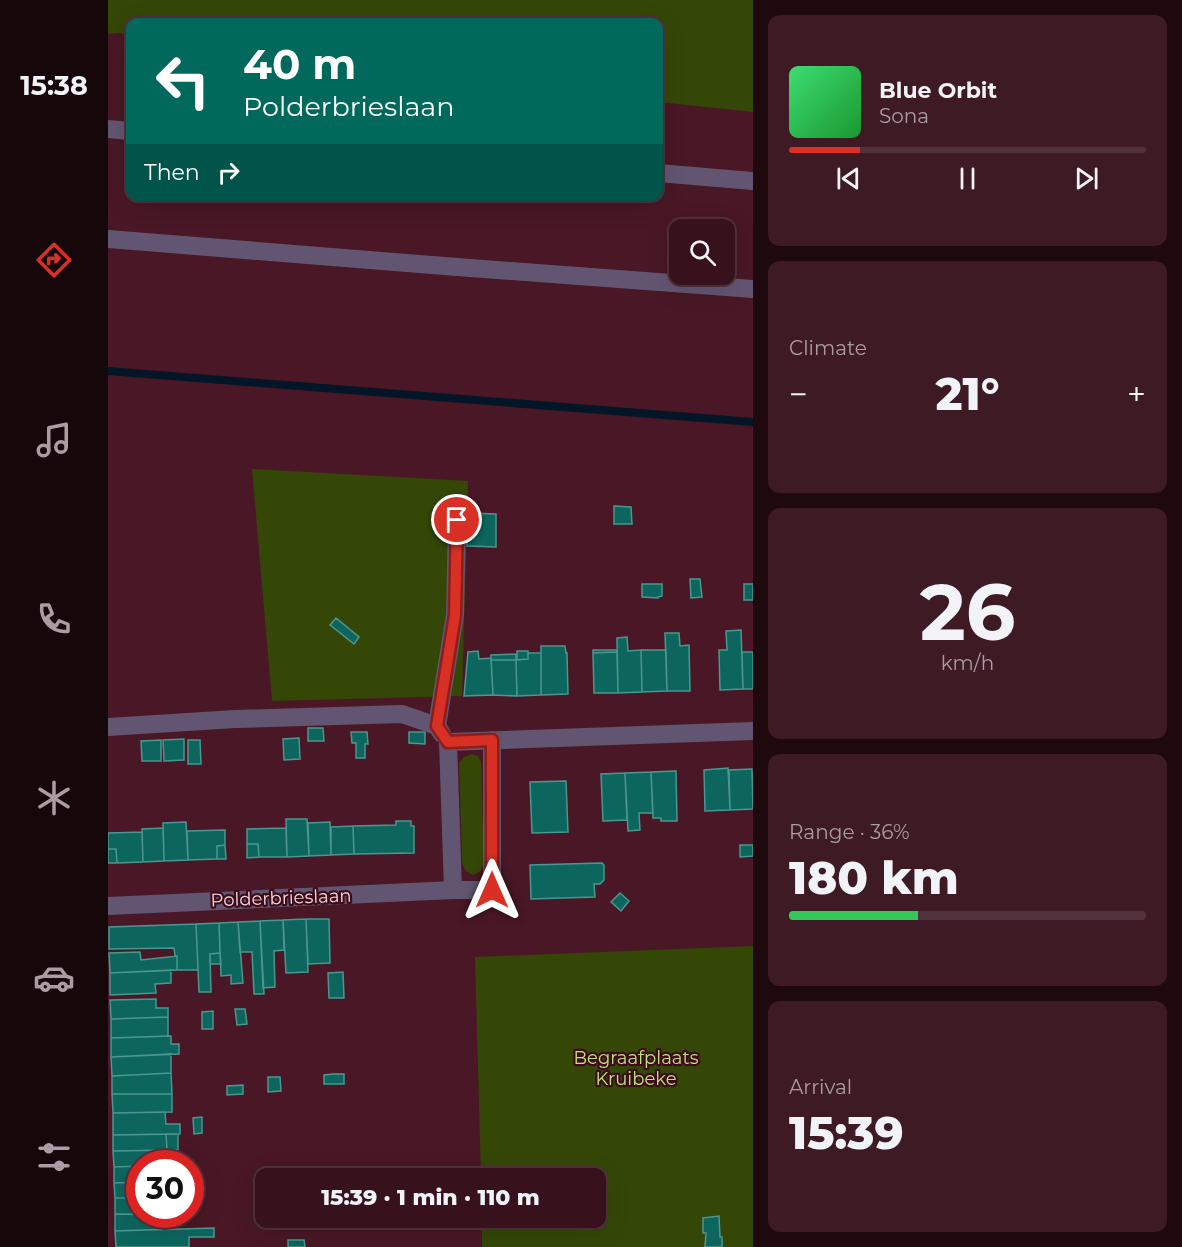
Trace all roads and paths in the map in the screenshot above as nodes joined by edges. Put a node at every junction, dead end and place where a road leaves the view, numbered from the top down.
1 (108, 129) edge
2 (126, 131) edge
3 (663, 173) edge
4 (753, 181) edge
5 (108, 239) edge
6 (753, 289) edge
7 (457, 520) dead end
8 (437, 726) junction
9 (108, 727) edge
10 (753, 731) edge
11 (492, 740) junction
12 (448, 742) junction
13 (453, 890) junction
14 (108, 906) edge

1 - 2 street
3 - 4 street
5 - 6 street
7 - 8 street
8 - 9 street
8 - 12 street
10 - 11 street
11 - 12 street
11 - 13 street, Polderbrieslaan
12 - 13 street
13 - 14 street, Polderbrieslaan

